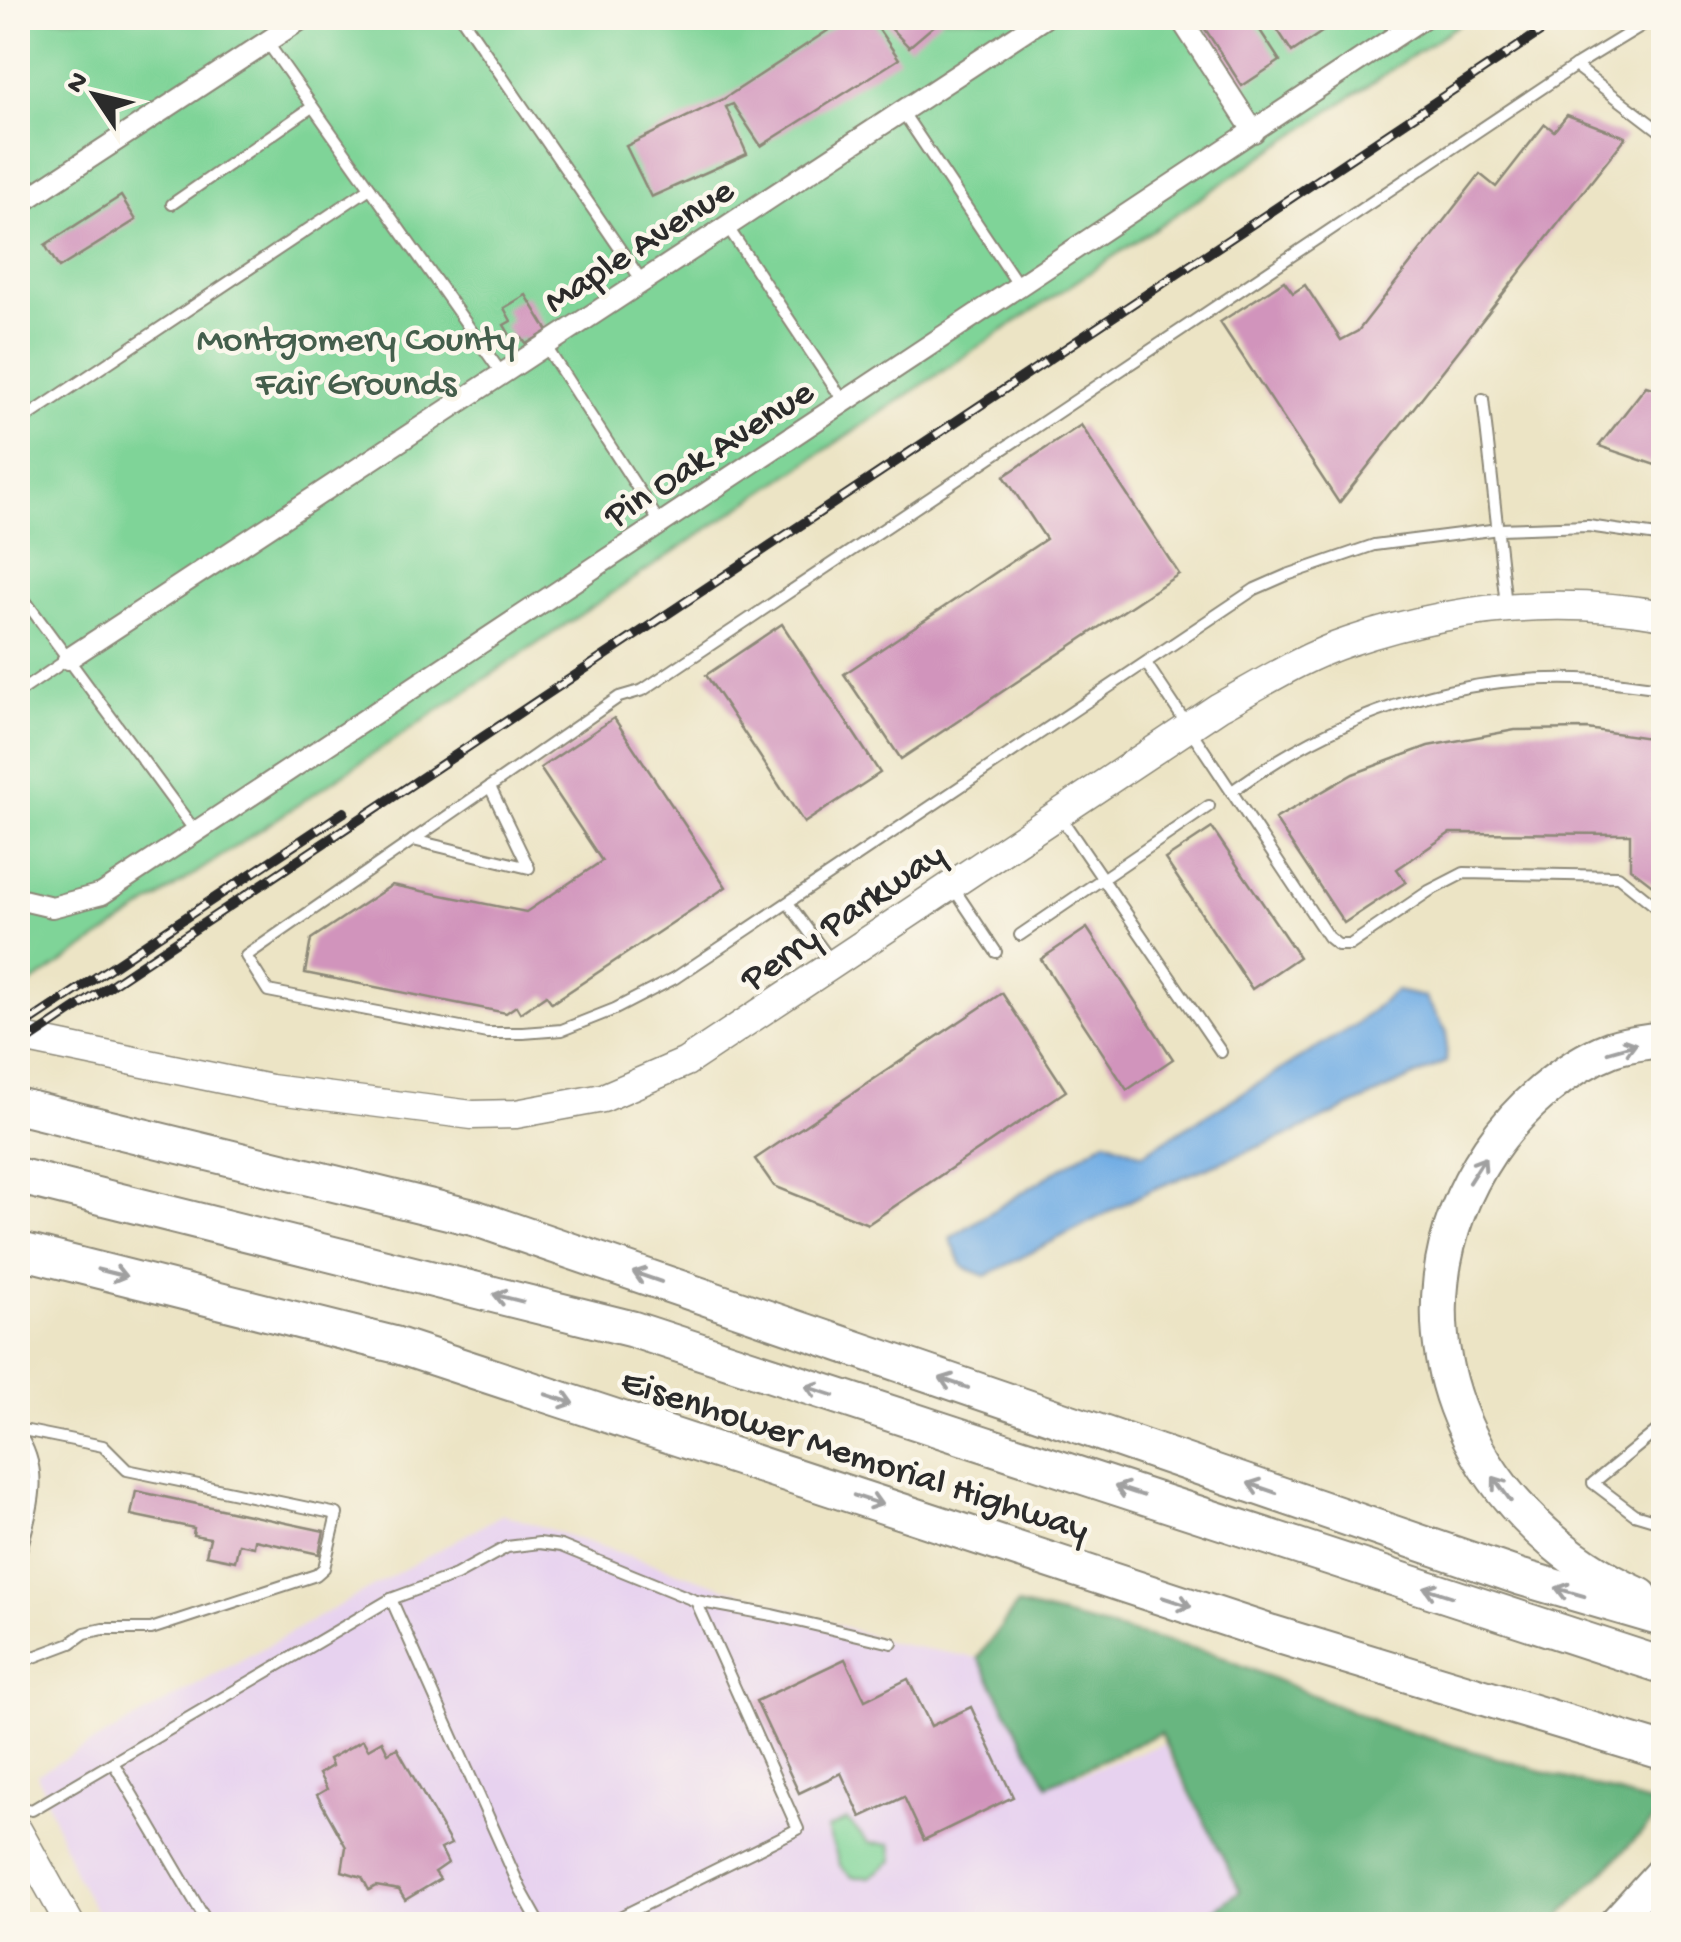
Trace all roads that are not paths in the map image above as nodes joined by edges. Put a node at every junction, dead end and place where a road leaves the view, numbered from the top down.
1 (303, 18) edge
2 (462, 18) edge
3 (1044, 18) edge
4 (1180, 18) edge
5 (1423, 18) edge
6 (1654, 18) edge
7 (267, 42) junction
8 (1575, 66) junction
9 (312, 107) junction
10 (902, 111) junction
11 (1254, 132) junction
12 (1664, 134) edge
13 (370, 188) junction
14 (172, 204) dead end
15 (18, 205) edge
16 (727, 226) junction
17 (642, 282) junction
18 (1019, 287) junction
19 (546, 345) junction
20 (502, 374) junction
21 (1483, 398) dead end
22 (844, 403) junction
23 (18, 423) edge
24 (661, 524) junction
25 (1499, 530) junction
26 (1664, 537) edge
27 (18, 591) edge
28 (1506, 606) junction
29 (1664, 614) edge
30 (68, 659) junction
31 (1146, 663) junction
32 (1664, 688) edge
33 (18, 693) edge
34 (1189, 727) junction
35 (490, 787) junction
36 (1232, 791) junction
37 (1209, 806) dead end
38 (1058, 814) junction
39 (195, 832) junction
40 (413, 840) junction
41 (1102, 879) junction
42 (952, 885) junction
43 (18, 899) edge
44 (788, 902) junction
45 (1664, 913) edge
46 (1020, 935) dead end
47 (996, 952) dead end
48 (833, 964) junction
49 (18, 1036) edge
50 (1664, 1039) edge
51 (1220, 1052) dead end
52 (18, 1106) edge
53 (18, 1176) edge
54 (18, 1250) edge
55 (1664, 1425) edge
56 (18, 1430) edge
57 (18, 1484) edge
58 (1664, 1524) edge
59 (18, 1533) edge
60 (18, 1562) edge
61 (391, 1599) junction
62 (696, 1601) junction
63 (1664, 1606) edge
64 (1664, 1619) edge
65 (892, 1643) dead end
66 (18, 1663) edge
67 (1664, 1666) edge
68 (1656, 1750) edge
69 (114, 1764) junction
70 (18, 1808) edge
71 (23, 1834) edge
72 (1664, 1868) edge
73 (70, 1924) edge
74 (208, 1924) edge
75 (540, 1924) edge
76 (606, 1924) edge
77 (1613, 1924) edge

1 - 7 street
2 - 17 lane
3 - 10 street, Maple Avenue
4 - 11 street
5 - 11 street, Pin Oak Avenue
6 - 8 lane
7 - 9 lane
7 - 15 street
8 - 12 lane
8 - 35 lane
9 - 13 lane
9 - 14 lane
10 - 16 street, Maple Avenue
10 - 18 lane
11 - 18 street, Pin Oak Avenue
13 - 20 lane
13 - 23 lane
16 - 17 street, Maple Avenue
16 - 22 lane
17 - 19 street, Maple Avenue
18 - 22 street, Pin Oak Avenue
19 - 20 street, Maple Avenue
19 - 24 lane
20 - 30 street, Maple Avenue
21 - 25 lane
22 - 24 street, Pin Oak Avenue
24 - 39 street, Pin Oak Avenue
25 - 26 lane
25 - 28 lane
25 - 31 lane
27 - 30 lane
28 - 29 street, Perry Parkway
28 - 34 street, Perry Parkway
30 - 33 lane
30 - 39 lane
31 - 34 lane
31 - 44 lane
32 - 36 lane
34 - 36 lane
34 - 38 street, Perry Parkway
35 - 40 lane
35 - 40 lane
36 - 45 lane
37 - 41 lane
38 - 41 lane
38 - 42 street, Perry Parkway
39 - 43 street, Pin Oak Avenue
40 - 44 lane
41 - 46 lane
41 - 51 lane
42 - 47 lane
42 - 48 street, Perry Parkway
44 - 48 lane
48 - 49 street, Perry Parkway
63 -> 50 highway
64 -> 52 highway
67 -> 53 highway
54 -> 68 highway, Eisenhower Memorial Highway
55 - 58 lane
56 - 60 lane
56 - 66 lane
57 - 59 lane
61 - 62 lane
61 - 69 lane
61 - 75 lane
62 - 65 lane
62 - 76 lane
69 - 71 lane
69 - 74 lane
70 - 71 lane
71 - 73 street
72 - 77 main road

